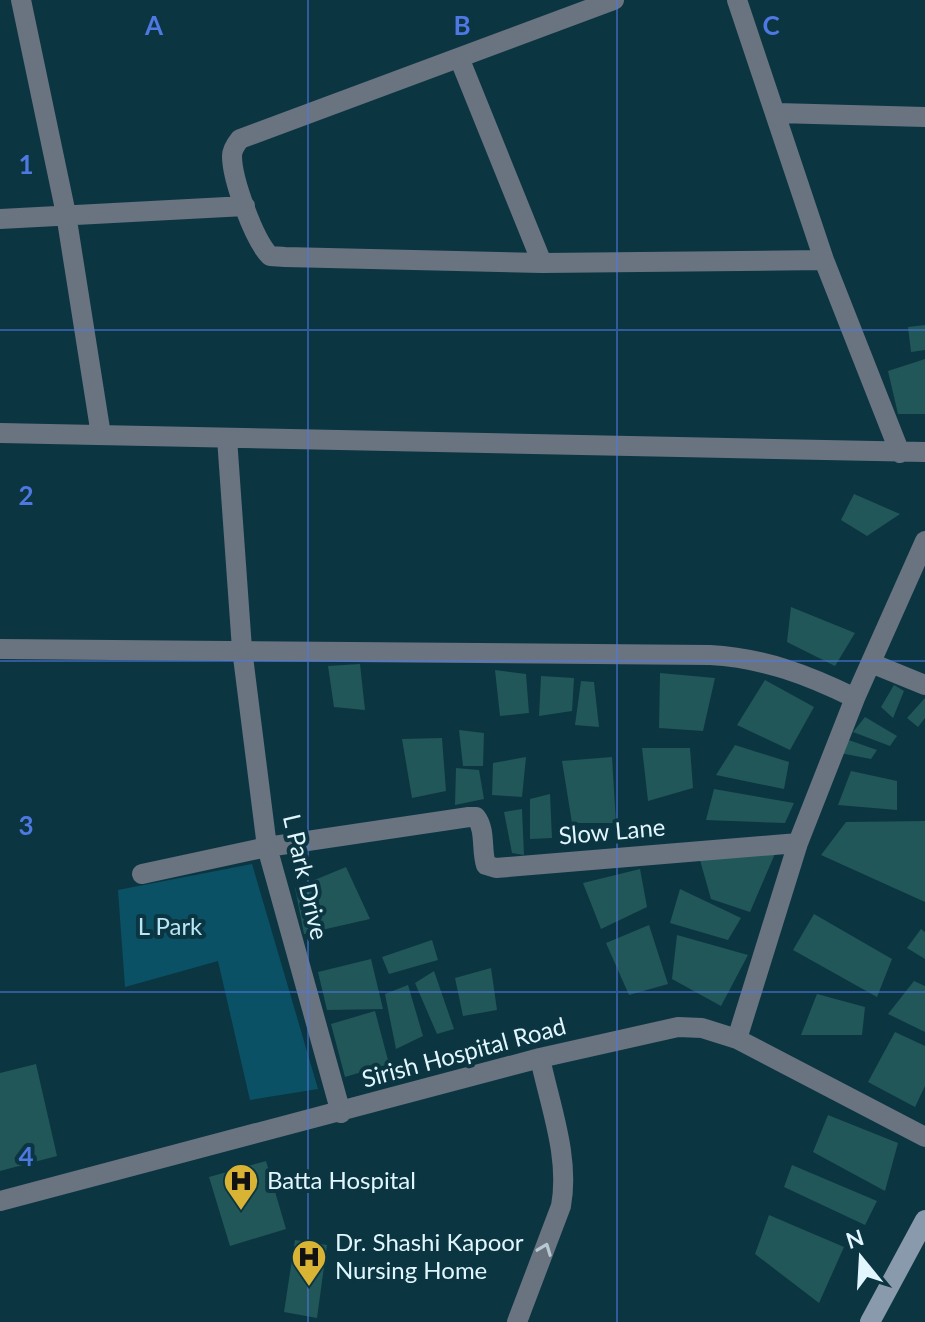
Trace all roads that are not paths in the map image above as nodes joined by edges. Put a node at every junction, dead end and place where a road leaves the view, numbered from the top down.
1 (21, 0) edge
2 (614, 0) edge
3 (743, 2) edge
4 (460, 60) junction
5 (777, 113) junction
6 (925, 117) edge
7 (245, 206) junction
8 (66, 214) junction
9 (0, 219) edge
10 (824, 260) junction
11 (542, 263) junction
12 (0, 433) edge
13 (101, 435) junction
14 (227, 438) junction
15 (925, 452) edge
16 (900, 453) junction
17 (925, 541) edge
18 (0, 649) edge
19 (242, 649) junction
20 (871, 663) junction
21 (925, 685) edge
22 (855, 698) junction
23 (798, 843) junction
24 (267, 847) junction
25 (142, 874) dead end
26 (737, 1039) junction
27 (540, 1058) junction
28 (341, 1113) junction
29 (925, 1137) edge
30 (0, 1201) edge
31 (925, 1220) edge
32 (517, 1322) edge
33 (870, 1322) edge

1 - 8 street
2 - 4 street
3 - 5 street
4 - 7 street
4 - 11 street
5 - 6 street
5 - 10 street
7 - 8 street
7 - 11 street
8 - 9 street
8 - 13 street
10 - 11 street
10 - 16 street
12 - 13 street
13 - 14 street
14 - 16 street
14 - 19 street, L Park Drive
15 - 16 street
17 - 20 street
18 - 19 street
19 - 22 street
19 - 24 street, L Park Drive
20 - 21 street
20 - 22 street
22 - 23 street
23 - 24 street, Slow Lane
23 - 26 street
24 - 25 street
24 - 28 street, L Park Drive
26 - 27 street, Sirish Hospital Road
26 - 29 street, Sirish Hospital Road
27 - 28 street, Sirish Hospital Road
32 -> 27 street
28 - 30 street, Sirish Hospital Road
31 - 33 street

